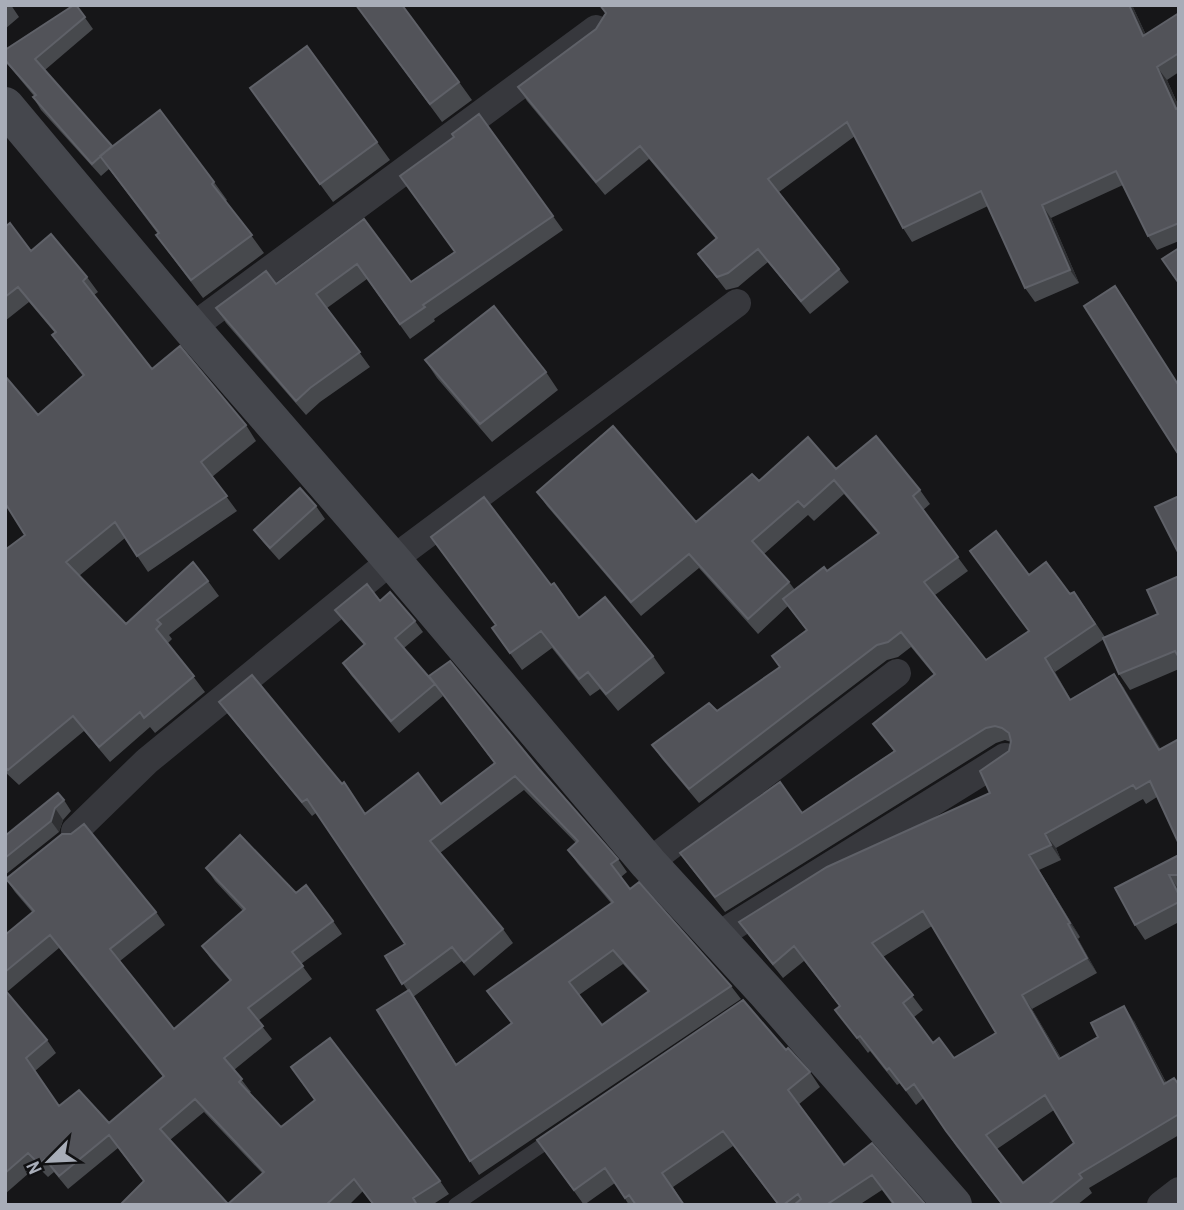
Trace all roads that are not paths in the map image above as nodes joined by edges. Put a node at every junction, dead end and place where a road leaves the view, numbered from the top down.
1 (596, 29) edge
2 (5, 106) edge
3 (737, 303) dead end
4 (191, 328) junction
5 (392, 560) junction
6 (897, 673) dead end
7 (1005, 757) edge
8 (70, 835) edge
9 (648, 863) junction
10 (716, 937) junction
11 (571, 1126) edge
12 (1179, 1191) edge
13 (455, 1205) edge
14 (953, 1205) edge
15 (1161, 1205) edge

1 - 4 street
2 - 4 street
3 - 5 street
4 - 5 street
5 - 8 street
5 - 9 street
6 - 9 street
7 - 10 street
9 - 10 street
10 - 14 street
11 - 13 lane
12 - 15 street

